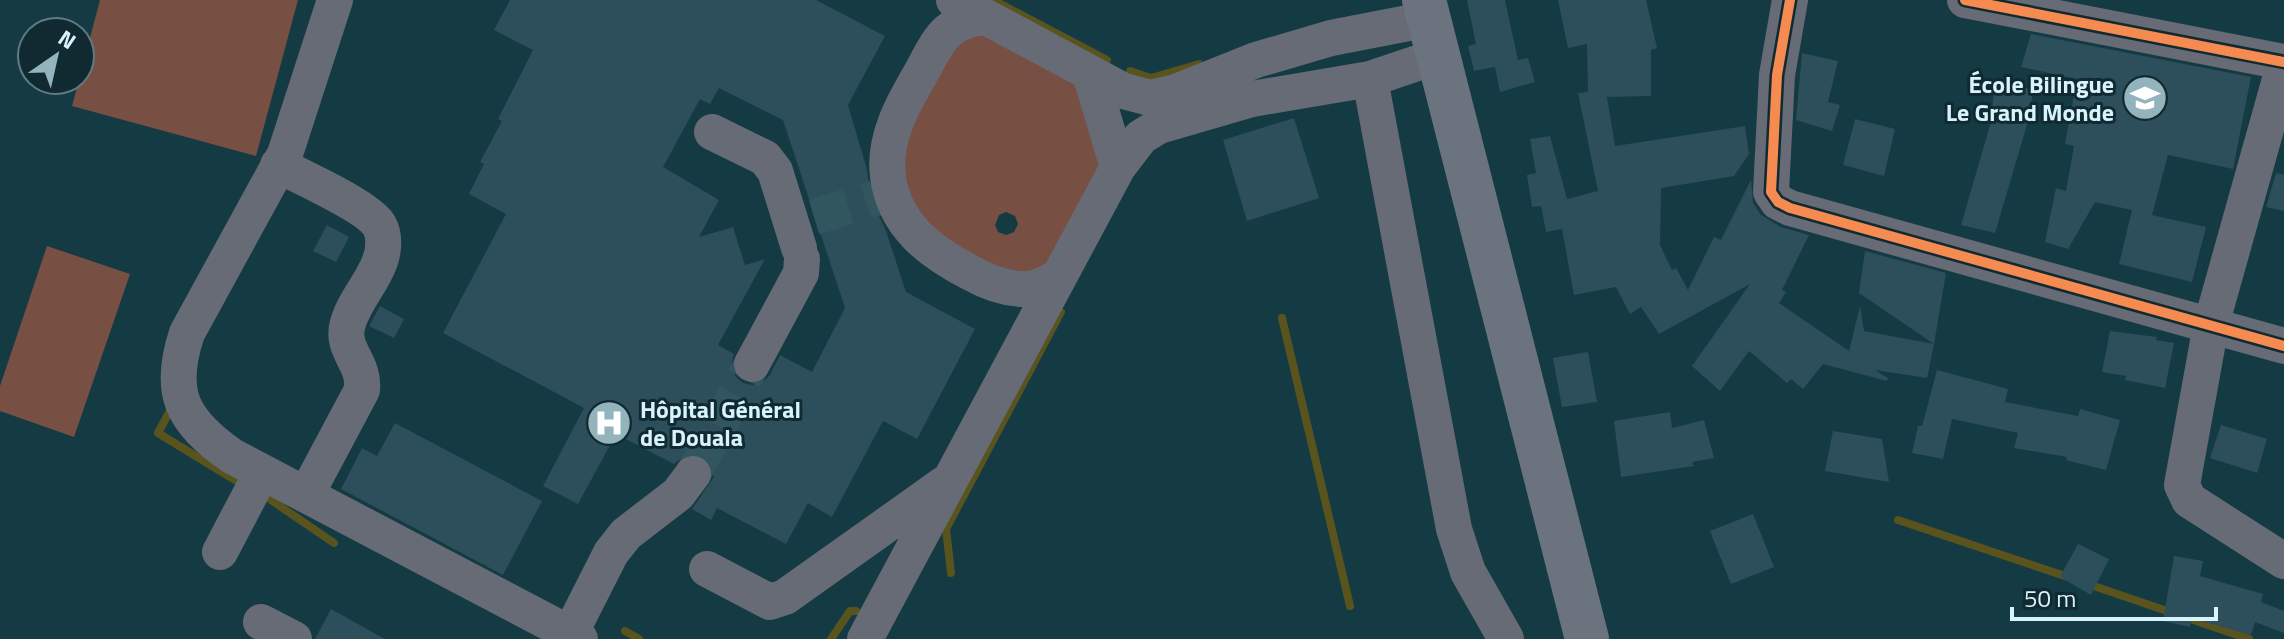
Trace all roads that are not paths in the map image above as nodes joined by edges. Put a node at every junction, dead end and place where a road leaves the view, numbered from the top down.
1 (335, 0) edge
2 (1790, 0) edge
3 (1965, 0) edge
4 (970, 8) edge
5 (1430, 25) edge
6 (2284, 64) edge
7 (1090, 73) junction
8 (1370, 79) junction
9 (712, 132) dead end
10 (278, 165) junction
11 (1118, 167) junction
12 (1057, 278) junction
13 (2211, 325) junction
14 (2284, 346) edge
15 (752, 364) tunnel mouth
16 (262, 472) junction
17 (693, 474) tunnel mouth
18 (951, 478) junction
19 (306, 495) junction
20 (220, 552) dead end
21 (2284, 561) edge
22 (707, 569) dead end
23 (261, 622) dead end
24 (570, 637) edge
25 (294, 639) edge
26 (865, 639) edge
27 (1506, 639) edge
28 (1587, 639) edge

1 - 10 street
2 - 13 street
3 - 6 street
4 - 7 street
4 - 12 street
5 - 7 street
5 - 8 street
5 - 28 main road
6 - 13 street
7 - 11 street
8 - 11 street
8 - 27 street
9 - 15 street
10 - 16 street
10 - 19 street
11 - 12 street
12 - 18 street
13 - 14 street
13 - 21 street
16 - 19 street
16 - 20 street
17 - 24 street
18 - 22 street
18 - 26 street
19 - 24 street
23 - 25 street

